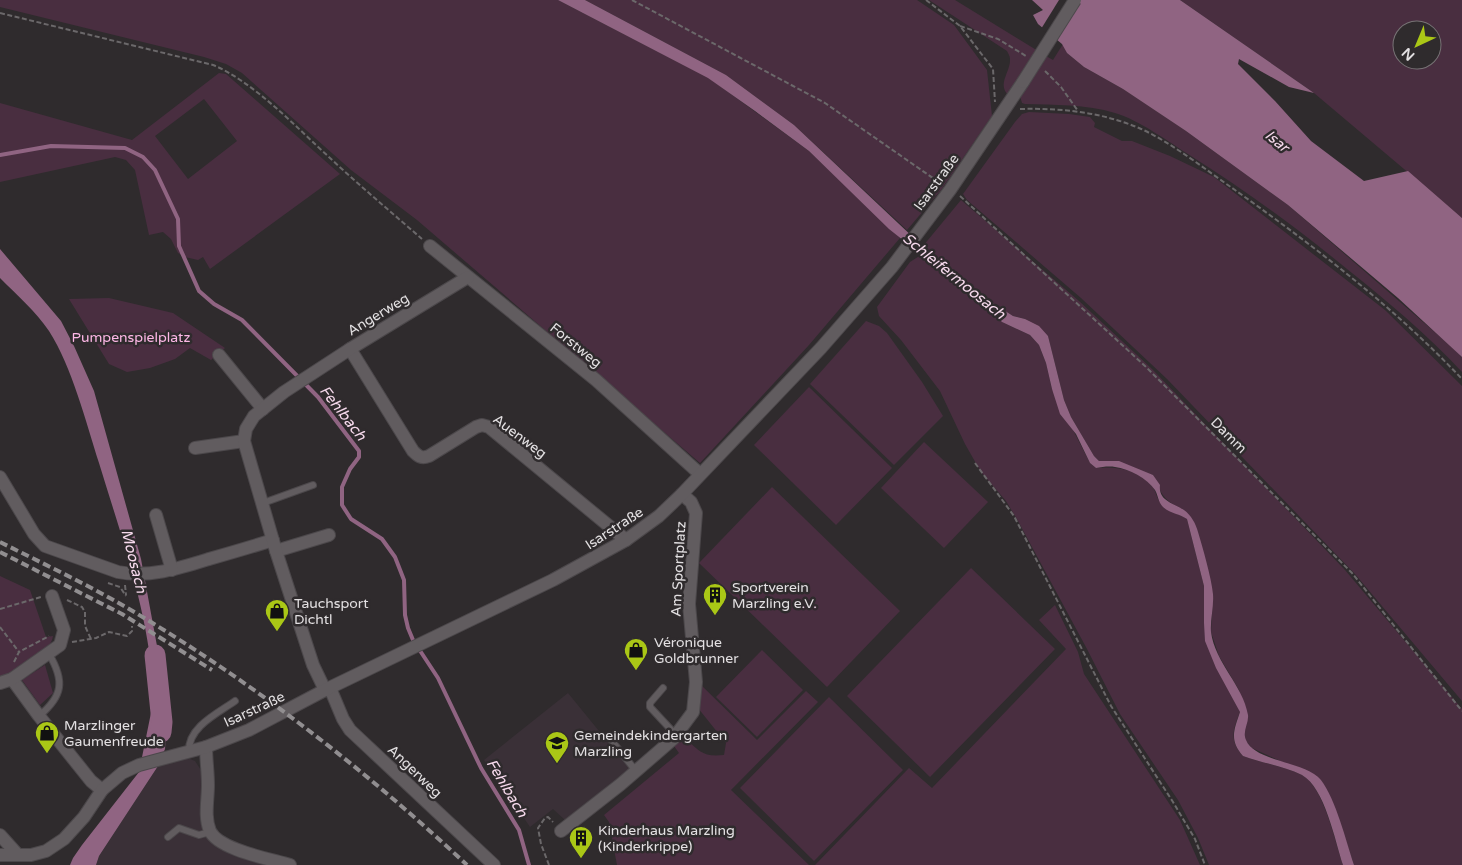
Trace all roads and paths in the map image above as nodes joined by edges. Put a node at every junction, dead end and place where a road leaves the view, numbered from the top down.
1 (632, 0) edge
2 (926, 0) edge
3 (1075, 0) edge
4 (0, 13) edge
5 (1000, 118) junction
6 (946, 187) dead end
7 (959, 196) dead end
8 (430, 246) joint
9 (468, 277) junction
10 (350, 349) junction
11 (219, 356) dead end
12 (1462, 379) edge
13 (263, 409) junction
14 (244, 440) junction
15 (195, 448) dead end
16 (975, 463) dead end
17 (700, 474) junction
18 (0, 477) edge
19 (313, 485) dead end
20 (682, 494) junction
21 (262, 503) junction
22 (156, 515) dead end
23 (329, 535) dead end
24 (626, 540) junction
25 (274, 545) junction
26 (172, 570) junction
27 (124, 578) junction
28 (52, 596) junction
29 (126, 596) dead end
30 (0, 609) edge
31 (132, 626) dead end
32 (0, 627) edge
33 (47, 636) dead end
34 (91, 639) junction
35 (73, 642) dead end
36 (19, 652) junction
37 (49, 654) junction
38 (12, 663) dead end
39 (6, 681) edge
40 (663, 688) dead end
41 (328, 689) junction
42 (235, 701) dead end
43 (1462, 710) edge
44 (39, 716) junction
45 (676, 735) junction
46 (611, 740) dead end
47 (206, 747) junction
48 (189, 751) junction
49 (636, 771) junction
50 (102, 790) junction
51 (210, 832) junction
52 (561, 832) joint
53 (0, 835) edge
54 (168, 837) dead end
55 (0, 854) edge
56 (20, 860) edge
57 (257, 861) edge
58 (290, 865) edge
59 (494, 865) edge
60 (549, 865) edge
61 (1206, 865) edge

1 - 6 path
2 - 5 path
3 - 5 street, Isarstraße, bridge
4 - 8 path
5 - 12 path
5 - 17 street, Isarstraße
7 - 43 path, Damm
8 - 9 street, Forstweg
9 - 10 street, Angerweg
9 - 17 street, Forstweg
10 - 13 street, Angerweg
10 - 24 street, Auenweg
11 - 13 street
13 - 14 street, Angerweg
14 - 15 street
14 - 21 street, Angerweg
16 - 61 path
17 - 20 street, Isarstraße
18 - 27 street
19 - 21 lane
20 - 24 street, Isarstraße
20 - 45 street, Am Sportplatz
21 - 25 street, Angerweg
22 - 26 street
23 - 25 street
24 - 41 street, Isarstraße
25 - 26 street
25 - 41 street, Angerweg
26 - 27 street
27 - 29 path
28 - 30 path
28 - 34 path
28 - 37 street
31 - 34 path
32 - 36 path
33 - 36 path
34 - 35 path
36 - 38 path
37 - 39 street
37 - 44 lane
39 - 44 street
40 - 45 lane
41 - 47 street, Isarstraße
41 - 59 street, Angerweg
42 - 48 lane
44 - 50 street
45 - 49 street, Am Sportplatz
46 - 49 lane
47 - 48 street, Isarstraße
47 - 51 street
48 - 50 street, Isarstraße
49 - 52 street, Am Sportplatz
50 - 56 street, Isarstraße
51 - 54 lane
51 - 57 street
52 - 60 path
53 - 56 street
55 - 56 street, Isarstraße
57 - 58 street

